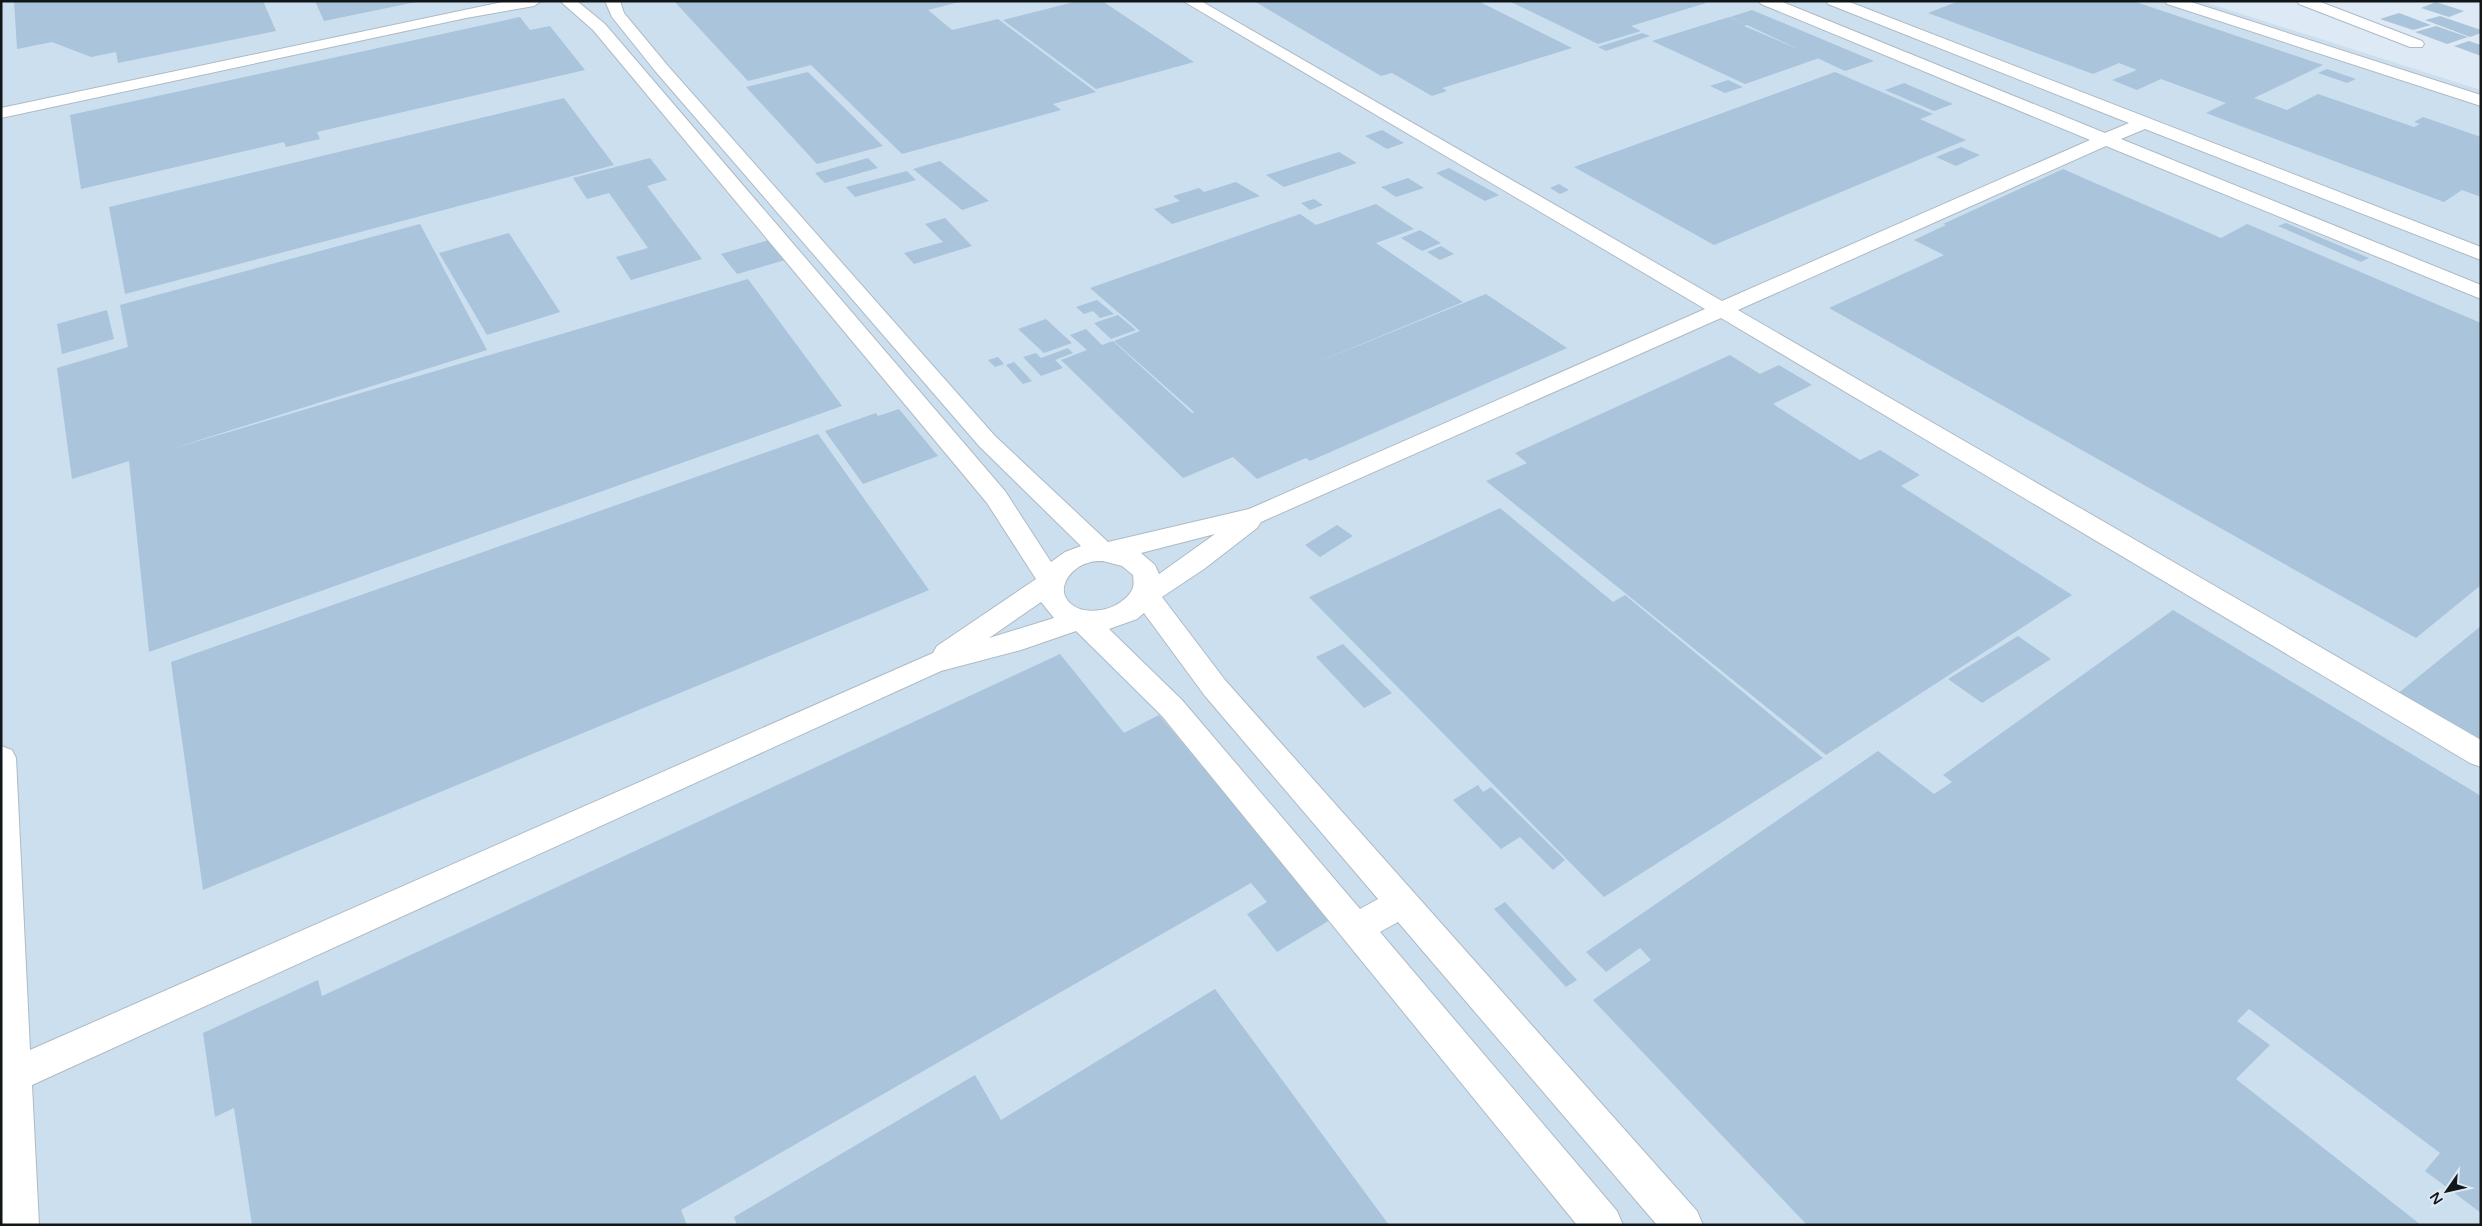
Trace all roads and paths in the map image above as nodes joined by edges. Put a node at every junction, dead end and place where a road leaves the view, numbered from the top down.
1 (468, 1) edge
2 (534, 1) edge
3 (567, 1) edge
4 (612, 1) edge
5 (1190, 1) edge
6 (1766, 1) edge
7 (1833, 1) edge
8 (2172, 1) edge
9 (2304, 1) edge
10 (2416, 44) dead end
11 (1, 96) edge
12 (2481, 101) edge
13 (1, 113) edge
14 (2143, 123) junction
15 (715, 129) junction
16 (689, 135) junction
17 (2103, 139) junction
18 (821, 250) junction
19 (2481, 254) edge
20 (793, 258) junction
21 (2481, 293) edge
22 (1722, 309) junction
23 (924, 368) junction
24 (894, 378) junction
25 (1257, 514) junction
26 (1104, 552) junction
27 (1051, 582) junction
28 (1146, 595) junction
29 (1081, 619) junction
30 (933, 663) junction
31 (2481, 755) edge
32 (1, 758) edge
33 (1402, 902) junction
34 (1355, 929) junction
35 (8, 1078) edge
36 (19, 1225) edge
37 (1603, 1225) edge
38 (1683, 1225) edge

1 - 11 street
2 - 13 street
3 - 16 street
4 - 15 street
5 - 22 street
6 - 17 street
7 - 14 street
8 - 12 street
9 - 10 street
14 - 17 street
14 - 19 street
15 - 16 street
15 - 18 street
16 - 20 street
17 - 21 street
17 - 22 street
18 - 20 street
18 - 23 street
20 - 24 street
22 - 25 street
22 - 31 street
23 - 24 street
23 - 26 street
24 - 27 street
25 - 26 street
25 - 28 street
26 - 27 street
26 - 28 street
27 - 29 street
27 - 30 street
28 - 29 street
28 - 33 street
29 - 30 street
29 - 34 street
30 - 35 street
32 - 35 street
33 - 34 street
33 - 38 street
34 - 37 street
35 - 36 street

